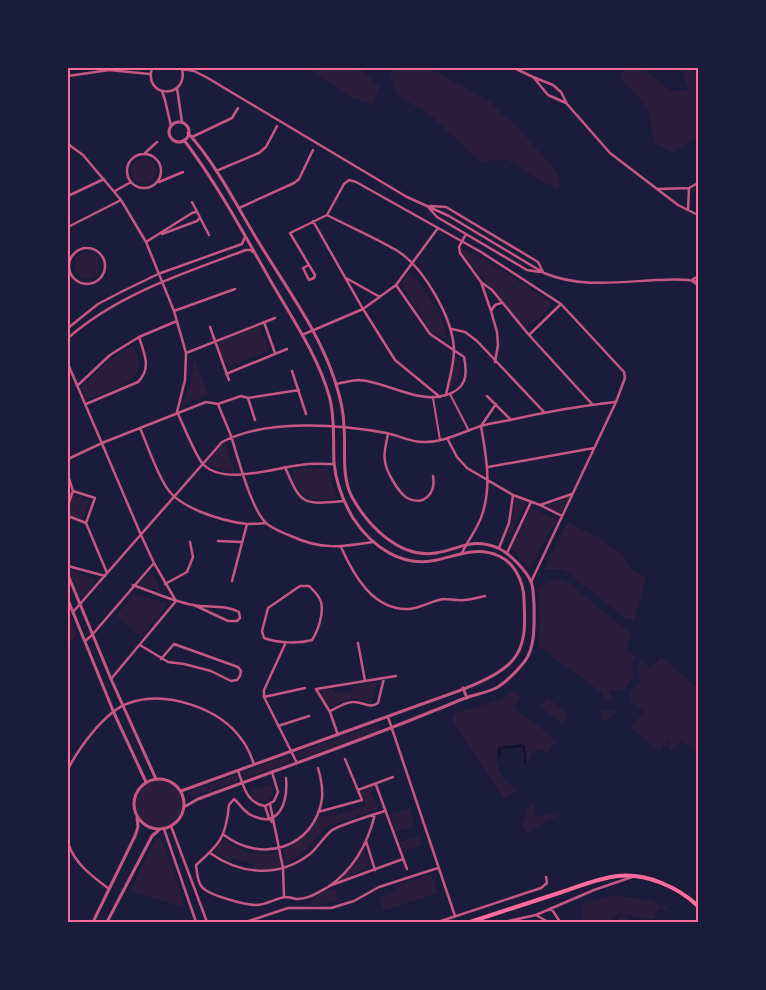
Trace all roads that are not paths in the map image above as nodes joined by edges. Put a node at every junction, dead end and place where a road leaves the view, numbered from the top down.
1 (92, 68) edge
2 (140, 68) edge
3 (152, 68) edge
4 (182, 68) edge
5 (514, 68) edge
6 (87, 72) junction
7 (142, 73) junction
8 (150, 74) junction
9 (68, 76) edge
10 (533, 78) junction
11 (177, 88) junction
12 (162, 91) junction
13 (567, 104) junction
14 (238, 108) dead end
15 (182, 122) junction
16 (171, 126) junction
17 (276, 126) dead end
18 (188, 133) junction
19 (192, 137) junction
20 (184, 140) junction
21 (157, 142) dead end
22 (68, 144) edge
23 (73, 147) junction
24 (313, 150) dead end
25 (68, 151) edge
26 (144, 154) junction
27 (216, 171) junction
28 (183, 172) dead end
29 (104, 179) junction
30 (131, 182) junction
31 (222, 182) junction
32 (158, 183) junction
33 (698, 183) edge
34 (216, 186) junction
35 (690, 188) junction
36 (656, 189) junction
37 (114, 192) junction
38 (68, 196) edge
39 (121, 200) junction
40 (192, 202) dead end
41 (428, 206) junction
42 (239, 208) junction
43 (688, 210) junction
44 (196, 212) junction
45 (327, 215) junction
46 (698, 215) edge
47 (200, 218) junction
48 (313, 221) junction
49 (68, 227) edge
50 (438, 228) junction
51 (466, 234) junction
52 (209, 235) dead end
53 (156, 236) junction
54 (245, 236) junction
55 (146, 242) junction
56 (461, 242) junction
57 (256, 254) junction
58 (411, 262) junction
59 (308, 264) junction
60 (544, 273) junction
61 (158, 274) junction
62 (69, 275) edge
63 (345, 277) junction
64 (698, 277) edge
65 (691, 280) junction
66 (481, 282) junction
67 (162, 283) junction
68 (698, 284) edge
69 (396, 285) junction
70 (235, 289) dead end
71 (380, 297) junction
72 (502, 303) junction
73 (561, 304) junction
74 (363, 309) junction
75 (174, 311) junction
76 (491, 311) junction
77 (275, 318) dead end
78 (177, 321) junction
79 (264, 322) junction
80 (210, 326) dead end
81 (68, 328) edge
82 (451, 329) junction
83 (312, 330) junction
84 (302, 335) junction
85 (529, 335) junction
86 (139, 337) junction
87 (68, 338) edge
88 (215, 342) junction
89 (287, 349) dead end
90 (454, 350) junction
91 (186, 353) junction
92 (275, 353) junction
93 (495, 362) junction
94 (68, 364) edge
95 (292, 371) dead end
96 (226, 374) junction
97 (229, 380) dead end
98 (336, 384) junction
99 (77, 386) junction
100 (299, 390) junction
101 (450, 394) junction
102 (446, 395) junction
103 (487, 396) dead end
104 (440, 397) junction
105 (248, 398) junction
106 (433, 398) junction
107 (616, 402) junction
108 (86, 404) junction
109 (218, 404) junction
110 (496, 404) junction
111 (592, 404) junction
112 (177, 412) junction
113 (544, 412) junction
114 (306, 414) dead end
115 (255, 420) dead end
116 (511, 420) junction
117 (344, 426) junction
118 (481, 426) junction
119 (334, 427) junction
120 (140, 428) junction
121 (469, 431) junction
122 (388, 433) junction
123 (231, 437) junction
124 (447, 438) junction
125 (440, 440) junction
126 (102, 443) junction
127 (594, 448) junction
128 (68, 459) edge
129 (202, 464) junction
130 (334, 464) junction
131 (285, 466) junction
132 (488, 467) junction
133 (68, 475) edge
134 (243, 476) junction
135 (433, 476) dead end
136 (488, 481) junction
137 (73, 491) junction
138 (572, 494) junction
139 (513, 495) junction
140 (174, 498) junction
141 (344, 501) junction
142 (530, 502) junction
143 (68, 505) edge
144 (540, 505) junction
145 (68, 516) edge
146 (562, 516) junction
147 (86, 523) junction
148 (266, 523) junction
149 (247, 524) junction
150 (141, 535) junction
151 (218, 541) dead end
152 (190, 542) dead end
153 (242, 542) junction
154 (373, 542) junction
155 (466, 544) junction
156 (341, 547) junction
157 (499, 548) junction
158 (462, 552) junction
159 (507, 553) junction
160 (154, 563) junction
161 (68, 566) edge
162 (106, 575) junction
163 (68, 576) edge
164 (232, 581) dead end
165 (532, 582) junction
166 (165, 584) junction
167 (133, 585) junction
168 (485, 596) dead end
169 (68, 600) edge
170 (176, 601) junction
171 (80, 605) junction
172 (194, 606) junction
173 (73, 612) junction
174 (92, 635) junction
175 (85, 641) junction
176 (286, 642) junction
177 (358, 643) dead end
178 (140, 645) junction
179 (161, 659) junction
180 (396, 676) dead end
181 (384, 678) junction
182 (111, 679) junction
183 (365, 681) junction
184 (305, 688) dead end
185 (463, 688) junction
186 (264, 697) junction
187 (467, 698) junction
188 (124, 706) junction
189 (330, 712) junction
190 (114, 713) junction
191 (309, 716) dead end
192 (388, 717) junction
193 (278, 726) junction
194 (392, 729) junction
195 (338, 734) junction
196 (290, 751) junction
197 (345, 758) dead end
198 (298, 763) junction
199 (254, 764) junction
200 (318, 768) dead end
201 (68, 770) edge
202 (237, 770) junction
203 (272, 772) junction
204 (393, 777) dead end
205 (286, 778) dead end
206 (156, 779) junction
207 (146, 782) junction
208 (243, 782) junction
209 (376, 785) junction
210 (358, 790) junction
211 (181, 791) junction
212 (270, 804) junction
213 (265, 806) junction
214 (184, 807) junction
215 (385, 811) junction
216 (318, 812) junction
217 (375, 814) junction
218 (274, 816) junction
219 (137, 817) junction
220 (269, 818) junction
221 (273, 824) junction
222 (171, 826) junction
223 (159, 829) junction
224 (164, 829) junction
225 (224, 836) junction
226 (366, 841) junction
227 (68, 843) edge
228 (280, 848) junction
229 (210, 853) junction
230 (403, 859) junction
231 (283, 868) junction
232 (438, 868) junction
233 (407, 869) dead end
234 (375, 870) junction
235 (189, 871) junction
236 (180, 874) junction
237 (635, 876) junction
238 (546, 877) dead end
239 (328, 887) junction
240 (109, 889) junction
241 (284, 897) junction
242 (698, 906) edge
243 (551, 908) junction
244 (536, 914) junction
245 (455, 916) junction
246 (93, 922) edge
247 (107, 922) edge
248 (196, 922) edge
249 (207, 922) edge
250 (246, 922) edge
251 (438, 922) edge
252 (470, 922) edge
253 (504, 922) edge
254 (548, 922) edge
255 (560, 922) edge

1 - 6 street
2 - 7 street
3 - 8 street
4 - 11 street
4 - 41 street
5 - 10 street
6 - 7 street
6 - 9 street
7 - 8 street
8 - 12 street
10 - 13 street
10 - 13 street
11 - 12 street
11 - 15 street
12 - 16 street
13 - 36 street
14 - 19 street
15 - 16 street
15 - 18 street
16 - 20 street
17 - 27 street
18 - 19 street
18 - 20 street
19 - 27 street
20 - 34 street
21 - 26 street
22 - 23 street
23 - 25 street
23 - 29 street
24 - 42 street
26 - 30 street
26 - 32 street
27 - 31 street
28 - 32 street
29 - 37 street
29 - 38 street
30 - 32 street
30 - 37 street
31 - 34 street
31 - 42 street
33 - 35 street
34 - 54 street
35 - 36 street
35 - 43 street
36 - 43 street
37 - 39 street
39 - 49 street
39 - 55 street
40 - 44 street
41 - 51 street
41 - 60 street
41 - 60 street
42 - 83 street
43 - 46 street
44 - 47 street
44 - 53 street
45 - 48 street
45 - 50 street
45 - 58 street
47 - 52 street
47 - 53 street
48 - 59 street
48 - 63 street
50 - 56 street
50 - 58 street
51 - 56 street
51 - 60 street
53 - 55 street
54 - 57 street
54 - 61 street
55 - 61 street
56 - 66 street
56 - 73 street
57 - 67 street
57 - 84 street
58 - 69 street
58 - 82 street
59 - 59 street
60 - 65 street
61 - 67 street
61 - 81 street
62 - 62 street
63 - 71 street
63 - 74 street
64 - 65 street
65 - 68 street
66 - 72 street
66 - 76 street
67 - 75 street
67 - 87 street
69 - 71 street
69 - 90 street
70 - 75 street
71 - 74 street
72 - 76 street
72 - 85 street
73 - 85 street
73 - 107 street
74 - 83 street
74 - 104 street
75 - 78 street
76 - 93 street
77 - 79 street
78 - 86 street
78 - 91 street
79 - 88 street
79 - 92 street
80 - 88 street
82 - 90 street
82 - 93 street
83 - 84 street
83 - 98 street
84 - 119 street
85 - 111 street
86 - 99 street
86 - 108 street
88 - 91 street
88 - 96 street
89 - 92 street
90 - 101 street
90 - 102 street
91 - 112 street
92 - 96 street
93 - 113 street
94 - 99 street
95 - 100 street
96 - 97 street
98 - 106 street
98 - 117 street
99 - 108 street
100 - 105 street
100 - 114 street
101 - 102 street
101 - 121 street
102 - 104 street
103 - 110 street
104 - 106 street
105 - 109 street
105 - 115 street
106 - 125 street
107 - 111 street
107 - 127 street
108 - 126 street
109 - 112 street
109 - 123 street
110 - 116 street
110 - 118 street
111 - 113 street
112 - 120 street
112 - 129 street
113 - 116 street
116 - 118 street
117 - 119 street
117 - 122 street
117 - 155 street
118 - 121 street
118 - 132 street
119 - 123 street
119 - 130 street
120 - 126 street
120 - 140 street
121 - 124 street
122 - 125 street
122 - 135 street
123 - 129 street
123 - 134 street
124 - 125 street
124 - 136 street
126 - 128 street
126 - 150 street
127 - 132 street
127 - 138 street
129 - 134 street
129 - 140 street
130 - 131 street
130 - 141 street
131 - 134 street
131 - 141 street
132 - 136 street
133 - 137 street
134 - 148 street
136 - 139 street
136 - 155 street
137 - 143 street
137 - 147 street
138 - 144 street
138 - 146 street
139 - 142 street
139 - 157 street
140 - 149 street
140 - 150 street
141 - 154 street
142 - 144 street
142 - 159 street
144 - 146 street
145 - 147 street
146 - 165 street
147 - 162 street
148 - 149 street
148 - 156 street
149 - 153 street
150 - 160 street
150 - 162 street
151 - 153 street
152 - 166 street
153 - 164 street
154 - 156 street
154 - 158 street
155 - 157 street
155 - 158 street
156 - 168 street
157 - 159 street
158 - 185 street
159 - 165 street
160 - 166 street
160 - 167 street
161 - 162 street
162 - 171 street
163 - 171 street
165 - 187 street
166 - 170 street
167 - 170 street
167 - 174 street
169 - 173 street
170 - 172 street
170 - 178 street
171 - 173 street
171 - 174 street
172 - 172 street
173 - 175 street
174 - 175 street
174 - 182 street
175 - 190 street
176 - 176 street
176 - 186 street
177 - 183 street
178 - 179 street
178 - 182 street
179 - 179 street
180 - 181 street
181 - 183 street
181 - 189 street
182 - 188 street
183 - 189 street
184 - 186 street
185 - 187 street
185 - 192 street
186 - 193 street
187 - 194 street
188 - 190 street
188 - 199 street
188 - 206 street
189 - 195 street
190 - 201 street
190 - 207 street
191 - 193 street
192 - 194 street
192 - 195 street
193 - 196 street
194 - 198 street
194 - 232 street
195 - 196 street
196 - 198 street
196 - 199 street
197 - 210 street
198 - 203 street
199 - 202 street
200 - 216 street
202 - 208 street
202 - 211 street
203 - 208 street
203 - 212 street
204 - 209 street
205 - 218 street
206 - 207 street
206 - 211 street
207 - 219 street
208 - 213 street
208 - 214 street
209 - 210 street
209 - 215 street
210 - 216 street
211 - 214 street
212 - 213 street
212 - 218 street
213 - 220 street
214 - 222 street
215 - 217 street
215 - 230 street
216 - 228 street
217 - 226 street
217 - 231 street
218 - 220 street
218 - 221 street
219 - 223 street
219 - 240 street
220 - 221 street
220 - 225 street
221 - 228 street
222 - 224 street
222 - 235 street
223 - 224 street
223 - 247 street
224 - 236 street
225 - 228 street
225 - 229 street
226 - 234 street
226 - 239 street
227 - 240 street
228 - 231 street
229 - 231 street
229 - 241 street
230 - 233 street
230 - 234 street
231 - 241 street
232 - 245 street
232 - 250 street
234 - 239 street
235 - 236 street
235 - 249 street
236 - 248 street
237 - 242 highway
237 - 243 street
237 - 252 highway
238 - 245 street
239 - 241 street
240 - 246 street
243 - 244 street
243 - 255 street
244 - 253 street
244 - 254 street
245 - 251 street

